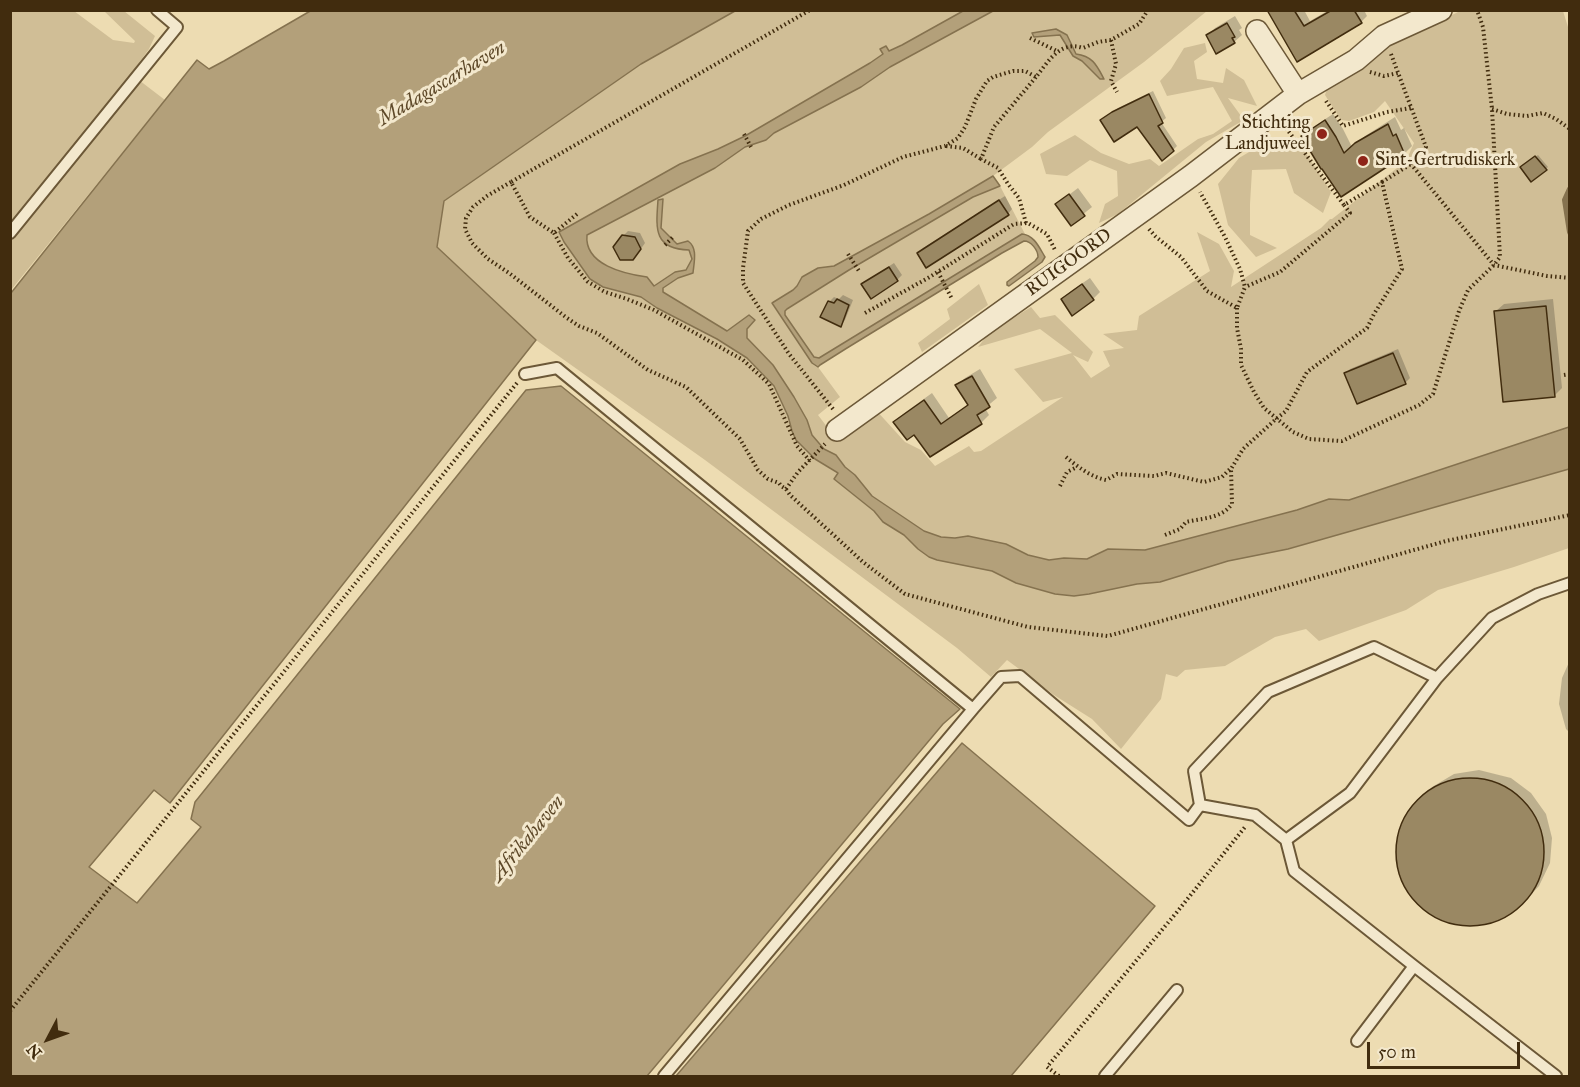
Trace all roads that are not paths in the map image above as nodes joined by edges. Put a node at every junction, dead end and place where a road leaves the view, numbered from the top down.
1 (157, 10) edge
2 (1441, 10) edge
3 (1257, 31) dead end
4 (1306, 88) junction
5 (10, 233) edge
6 (525, 374) road end
7 (837, 431) road end
8 (1569, 583) edge
9 (1437, 678) junction
10 (973, 709) junction
11 (1200, 805) junction
12 (1286, 840) junction
13 (1414, 966) junction
14 (1176, 990) dead end
15 (1356, 1041) dead end
16 (664, 1077) edge
17 (1105, 1077) edge
18 (1556, 1077) edge

1 - 5 lane
2 - 4 street, RUIGOORD
3 - 4 street
4 - 7 street, RUIGOORD
6 - 10 lane
8 - 9 lane
9 - 11 lane
9 - 12 lane
10 - 11 lane
10 - 16 lane
11 - 12 lane
12 - 13 lane
13 - 15 lane
13 - 18 lane
14 - 17 lane

